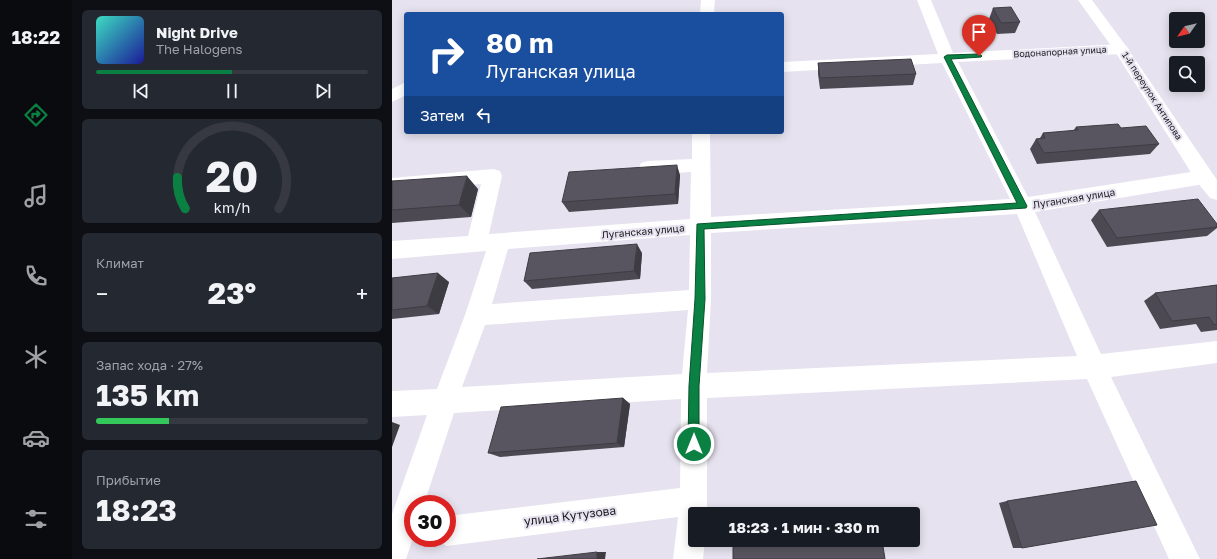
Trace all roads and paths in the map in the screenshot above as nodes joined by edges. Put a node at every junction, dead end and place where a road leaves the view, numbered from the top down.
1 (708, 0) edge
2 (924, 0) edge
3 (1085, 0) edge
4 (707, 12) edge
5 (1121, 49) junction
6 (947, 57) junction
7 (784, 67) edge
8 (404, 83) edge
9 (392, 84) edge
10 (404, 88) edge
11 (392, 97) edge
12 (701, 134) edge
13 (701, 165) junction
14 (633, 169) edge
15 (1204, 176) junction
16 (392, 185) edge
17 (1217, 193) edge
18 (1023, 206) junction
19 (700, 226) junction
20 (488, 244) junction
21 (392, 250) edge
22 (700, 299) junction
23 (477, 315) junction
24 (1217, 352) edge
25 (1094, 367) junction
26 (694, 386) junction
27 (444, 400) junction
28 (392, 404) edge
29 (694, 501) junction
30 (456, 530) edge
31 (399, 542) edge
32 (688, 559) edge
33 (1185, 559) edge

1 - 4 street
2 - 6 street
3 - 5 street, 1-й переулок Антипова
5 - 6 street, Водонапорная улица
5 - 15 street, 1-й переулок Антипова
6 - 7 street, Водонапорная улица
6 - 18 street
8 - 9 street
10 - 11 street
12 - 13 street
13 - 14 street
13 - 19 street
15 - 17 street, 1-й переулок Антипова
15 - 18 street, Луганская улица
16 - 20 street
18 - 19 street, Луганская улица
18 - 25 street
19 - 20 street, Луганская улица
19 - 22 street
20 - 21 street, Луганская улица
20 - 23 street
22 - 23 street
22 - 26 street
23 - 27 street
24 - 25 street
25 - 26 street
25 - 33 street
26 - 27 street
26 - 29 street
27 - 28 street
27 - 31 street
29 - 30 street, улица Кутузова
29 - 32 street

